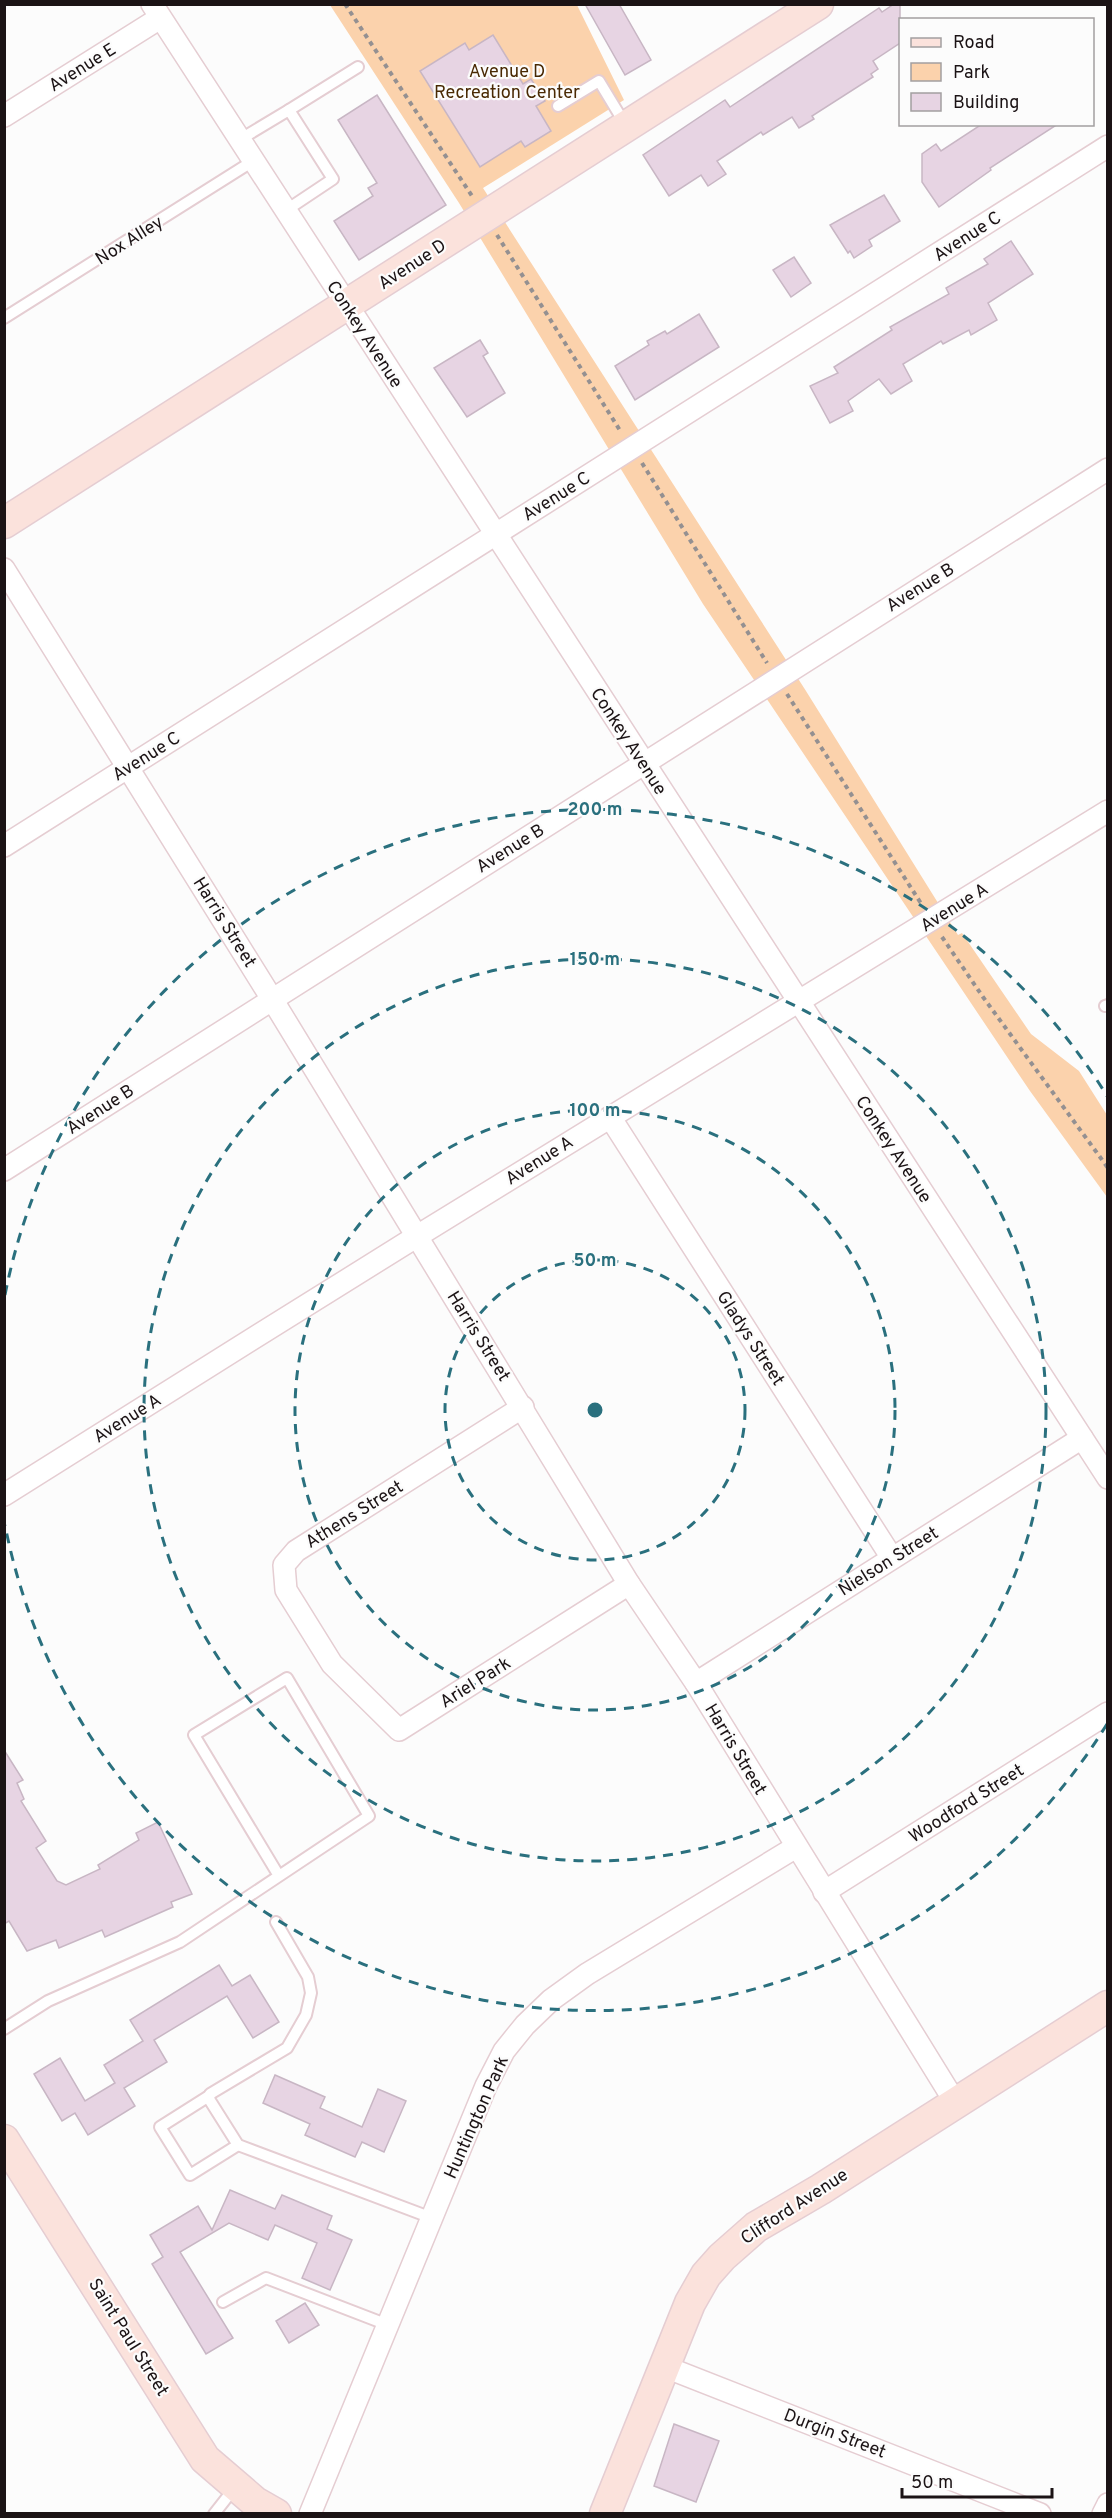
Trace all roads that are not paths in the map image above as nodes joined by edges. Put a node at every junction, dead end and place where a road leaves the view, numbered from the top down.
1 (818, 4) edge
2 (156, 11) edge
3 (358, 67) dead end
4 (558, 106) dead end
5 (289, 110) junction
6 (4, 116) edge
7 (627, 127) junction
8 (239, 140) junction
9 (1107, 146) edge
10 (253, 161) junction
11 (285, 211) junction
12 (347, 306) junction
13 (4, 318) edge
14 (1107, 469) edge
15 (4, 523) edge
16 (495, 534) junction
17 (4, 569) edge
18 (644, 764) junction
19 (128, 768) junction
20 (1106, 816) edge
21 (4, 846) edge
22 (273, 999) junction
23 (798, 1001) junction
24 (610, 1117) junction
25 (4, 1170) edge
26 (417, 1235) junction
27 (523, 1407) junction
28 (1082, 1438) junction
29 (1107, 1478) edge
30 (4, 1495) edge
31 (892, 1558) junction
32 (629, 1584) junction
33 (332, 1664) joint
34 (696, 1683) junction
35 (1107, 1713) edge
36 (796, 1847) junction
37 (279, 1876) junction
38 (824, 1892) junction
39 (276, 1922) dead end
40 (1107, 2006) edge
41 (4, 2029) edge
42 (209, 2096) junction
43 (955, 2102) junction
44 (238, 2145) junction
45 (8, 2154) edge
46 (432, 2218) junction
47 (223, 2302) dead end
48 (388, 2325) junction
49 (663, 2366) junction
50 (236, 2486) junction
51 (1107, 2504) edge
52 (608, 2513) edge
53 (214, 2514) edge
54 (276, 2514) edge
55 (310, 2514) edge
56 (1040, 2514) edge
57 (1103, 2514) edge

1 - 7 main road, Avenue D
2 - 6 street, Avenue E
2 - 8 street, Conkey Avenue
3 - 5 lane
4 - 7 lane
5 - 8 lane
5 - 11 lane
7 - 12 main road, Avenue D
8 - 10 street, Conkey Avenue
9 - 16 street, Avenue C
10 - 11 street, Conkey Avenue
10 - 13 lane, Nox Alley
11 - 12 street, Conkey Avenue
12 - 15 main road, Avenue D
12 - 16 street, Conkey Avenue
14 - 18 street, Avenue B
16 - 18 street, Conkey Avenue
16 - 19 street, Avenue C
17 - 19 street, Harris Street
18 - 22 street, Avenue B
18 - 23 street, Conkey Avenue
19 - 21 street, Avenue C
19 - 22 street, Harris Street
20 - 23 street, Avenue A
22 - 25 street, Avenue B
22 - 26 street, Harris Street
23 - 24 street, Avenue A
23 - 28 street, Conkey Avenue
24 - 26 street, Avenue A
24 - 31 street, Gladys Street
26 - 27 street, Harris Street
26 - 30 street, Avenue A
27 - 32 street, Harris Street
27 - 33 street, Athens Street
28 - 29 street, Conkey Avenue
28 - 31 street, Nielson Street
31 - 34 street, Nielson Street
32 - 33 street, Ariel Park
32 - 34 street, Harris Street
34 - 36 street, Harris Street
35 - 38 street, Woodford Street
36 - 38 street, Harris Street
36 - 46 street, Huntington Park
37 - 37 lane
37 - 41 lane
38 - 43 street, Harris Street
39 - 42 lane
40 - 43 main road, Clifford Avenue
42 - 44 lane
42 - 44 lane
43 - 49 main road, Clifford Avenue
44 - 46 lane
45 - 50 main road, Saint Paul Street
46 - 48 street, Huntington Park
47 - 48 lane
48 - 55 street, Huntington Park
49 - 52 main road, Clifford Avenue
49 - 56 street, Durgin Street
50 - 53 lane
50 - 54 main road, Saint Paul Street
51 - 57 street

